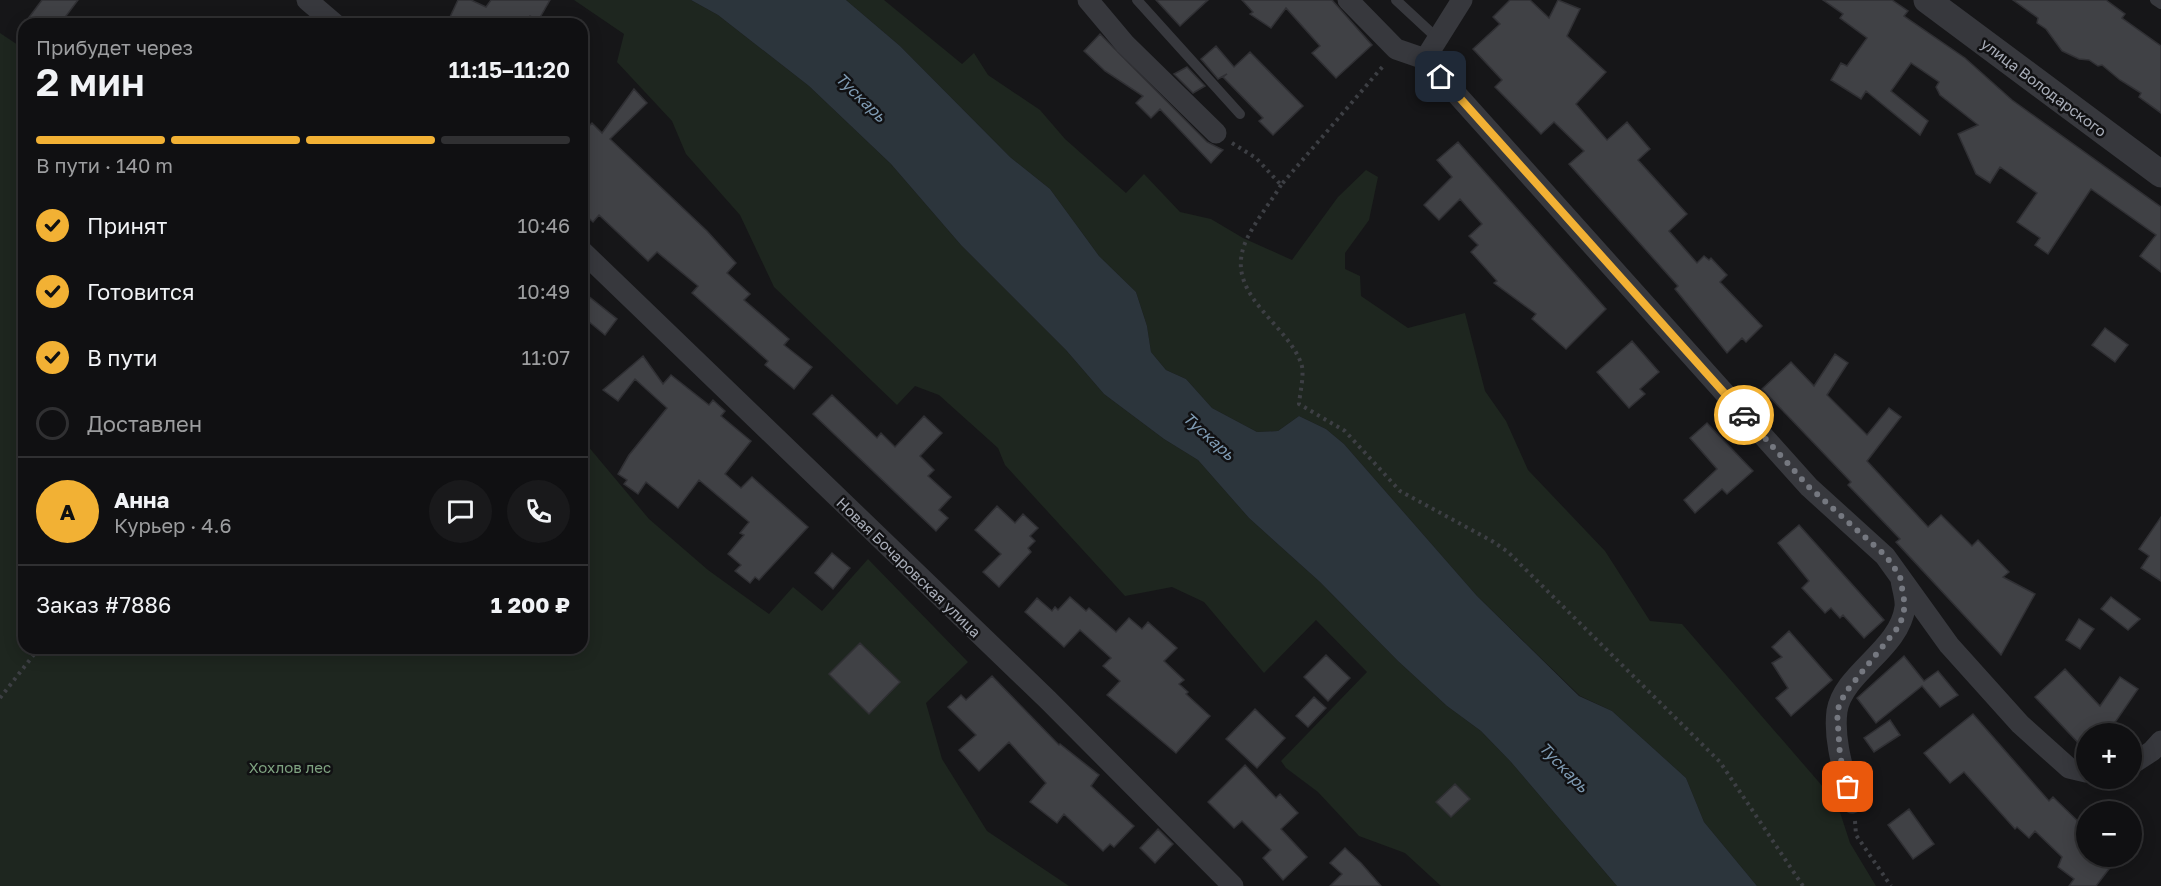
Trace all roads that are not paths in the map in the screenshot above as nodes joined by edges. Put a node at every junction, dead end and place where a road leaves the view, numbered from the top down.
1 (307, 0) edge
2 (1088, 0) edge
3 (1137, 0) edge
4 (1348, 0) edge
5 (1396, 0) edge
6 (1462, 0) edge
7 (2155, 0) edge
8 (1930, 1) edge
9 (2161, 4) edge
10 (328, 18) edge
11 (1438, 39) junction
12 (1425, 59) junction
13 (1240, 114) dead end
14 (1216, 133) road end
15 (2161, 174) edge
16 (588, 257) edge
17 (1900, 576) junction
18 (2161, 741) edge
19 (2142, 758) edge
20 (2076, 768) edge
21 (1852, 803) road end
22 (1233, 886) edge

1 - 10 street
2 - 14 street
3 - 13 lane
4 - 12 street
5 - 11 lane
6 - 11 street
7 - 9 lane
8 - 15 street, улица Володарского
11 - 12 street
12 - 17 street
16 - 22 street, Новая Бочаровская улица
17 - 20 street
17 - 21 street
18 - 19 street

